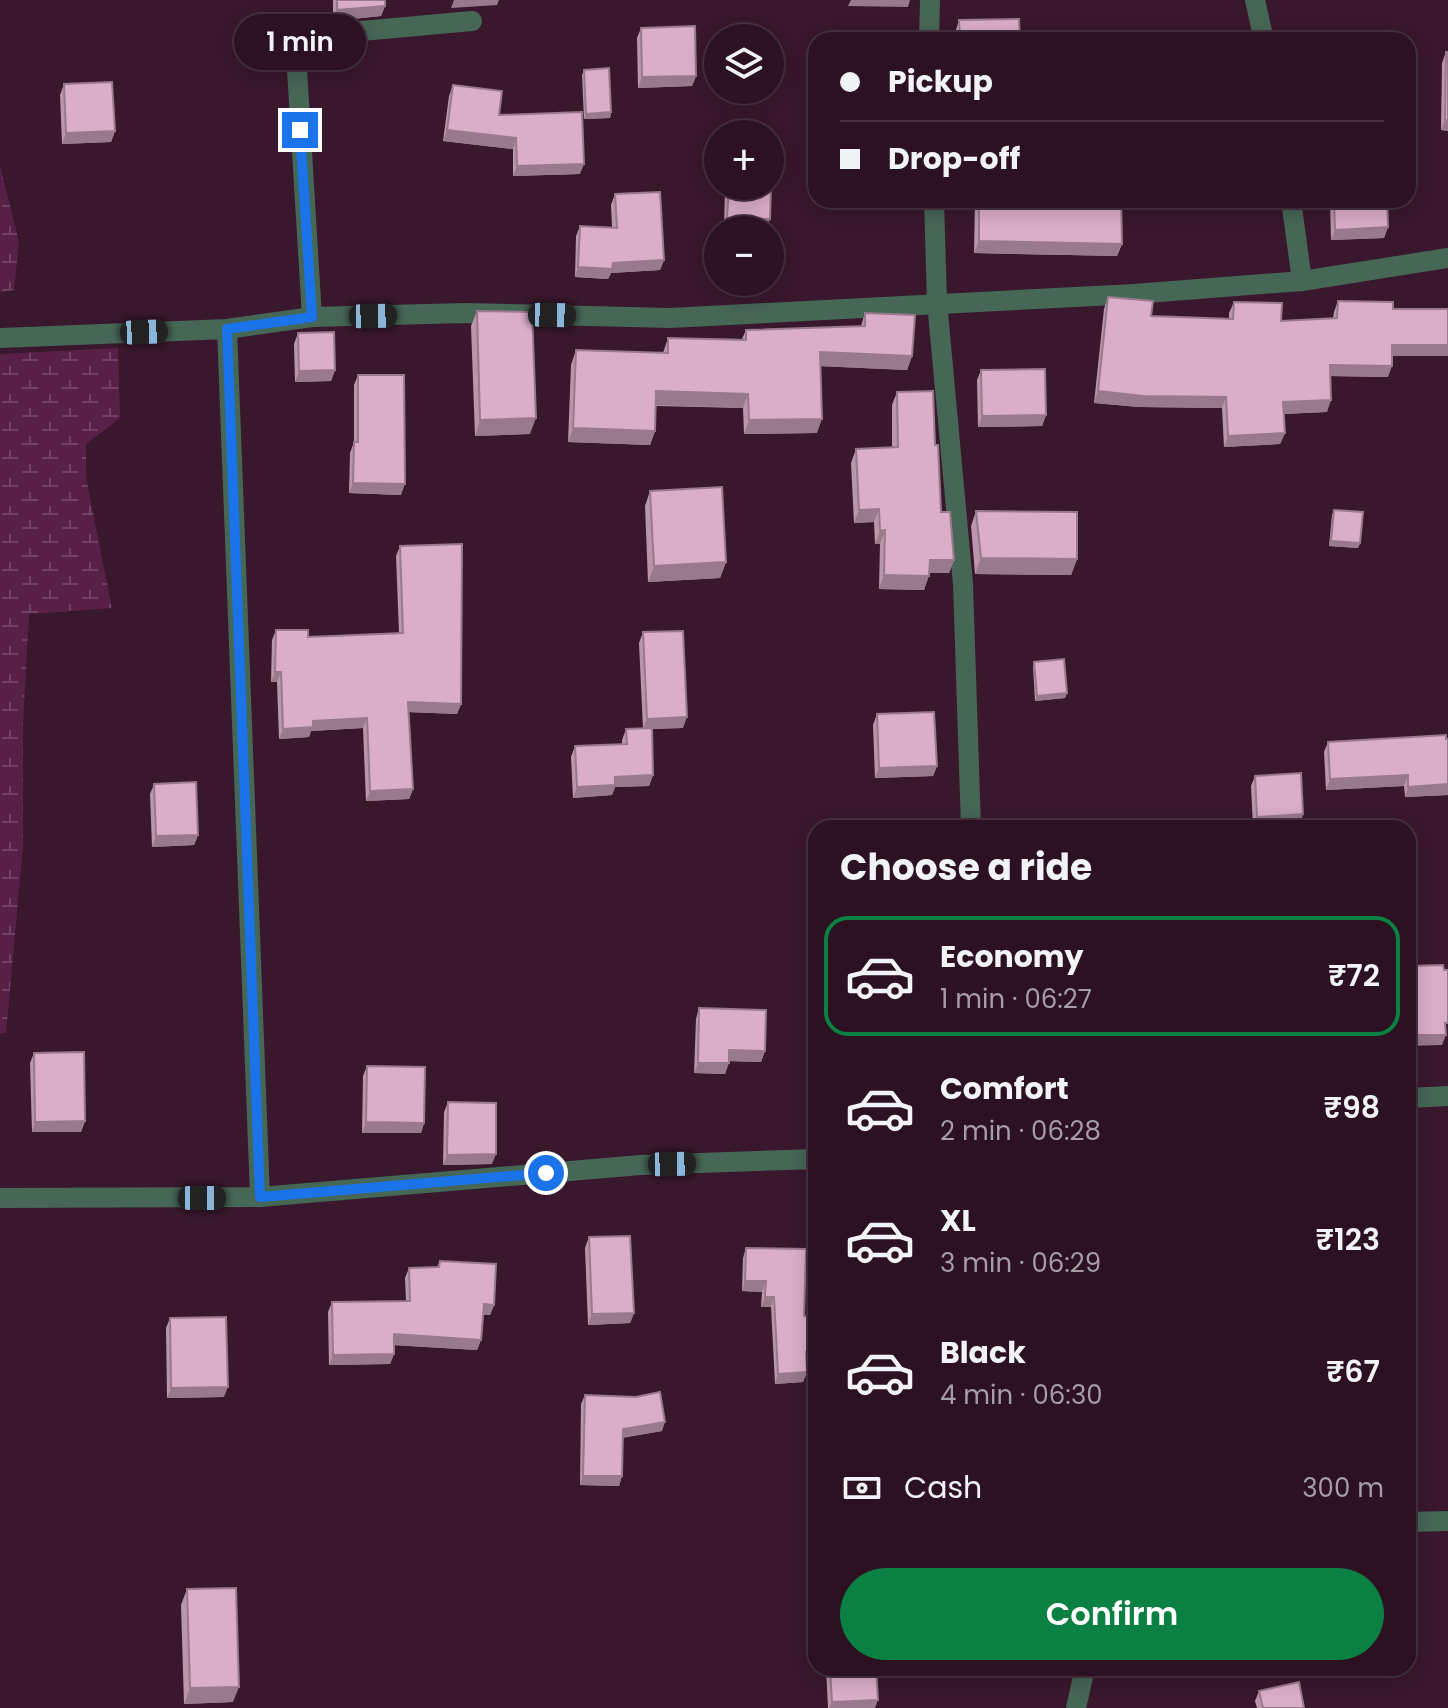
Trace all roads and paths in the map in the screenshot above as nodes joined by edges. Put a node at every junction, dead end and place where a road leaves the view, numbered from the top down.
1 (930, 0) edge
2 (1255, 0) edge
3 (472, 21) dead end
4 (929, 32) edge
5 (1262, 32) edge
6 (934, 208) edge
7 (1292, 208) edge
8 (1448, 258) edge
9 (1302, 281) junction
10 (937, 302) junction
11 (312, 317) junction
12 (227, 329) junction
13 (0, 338) edge
14 (971, 820) edge
15 (1448, 1096) edge
16 (1416, 1098) edge
17 (808, 1159) edge
18 (260, 1197) junction
19 (0, 1198) edge
20 (1448, 1521) edge
21 (1416, 1522) edge
22 (1083, 1676) edge
23 (1076, 1708) edge

1 - 4 street
2 - 5 street
3 - 11 street
6 - 10 street
7 - 9 street
8 - 9 street
9 - 10 street
10 - 11 street
10 - 14 street
11 - 12 street
12 - 13 street
12 - 18 street
15 - 16 street
17 - 18 street
18 - 19 street
20 - 21 street
22 - 23 street

